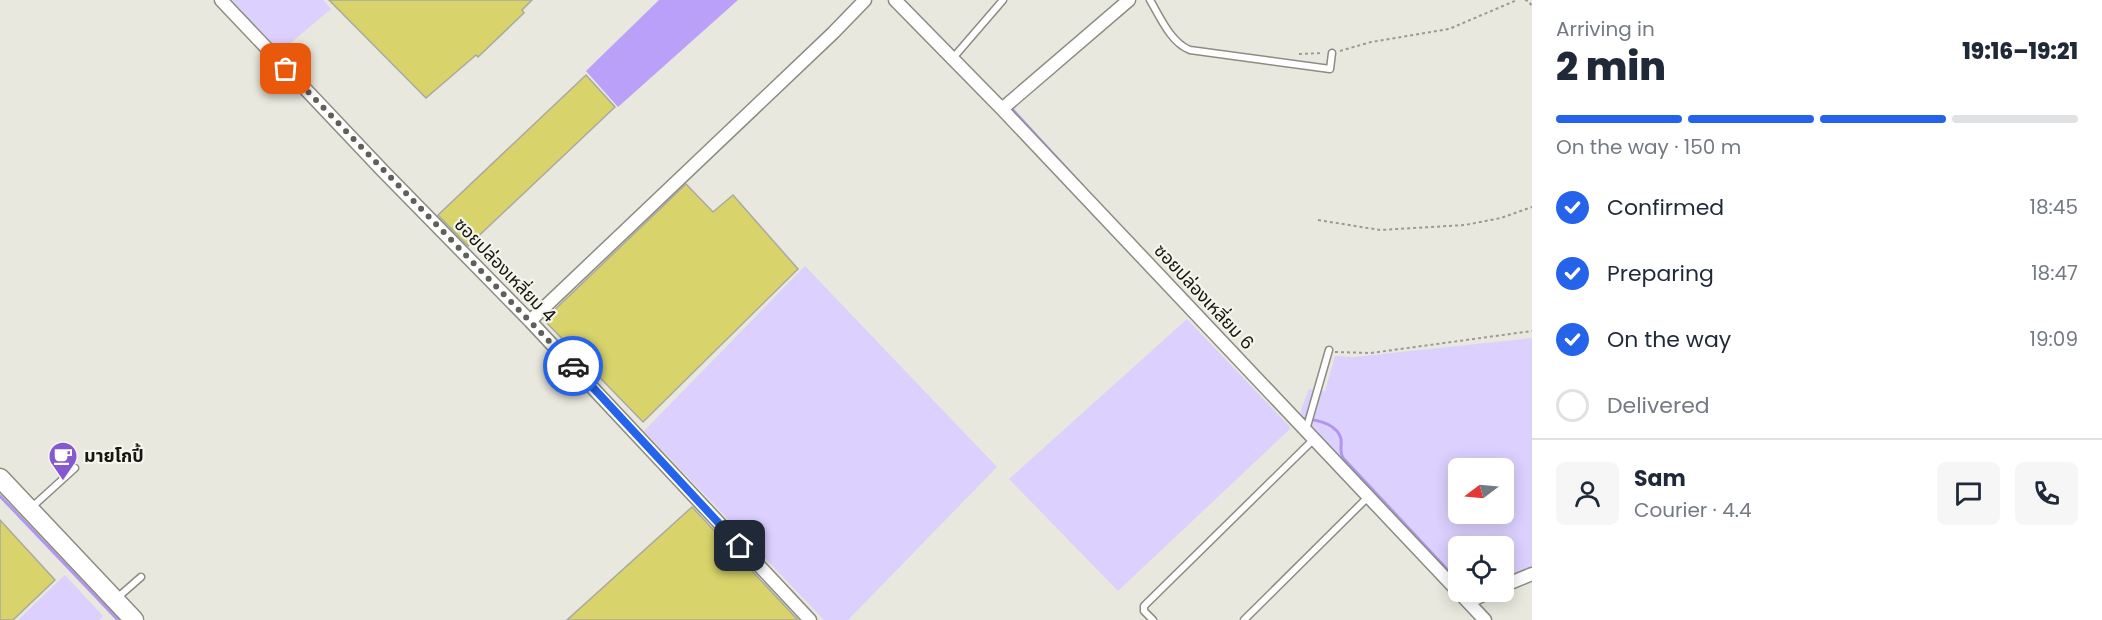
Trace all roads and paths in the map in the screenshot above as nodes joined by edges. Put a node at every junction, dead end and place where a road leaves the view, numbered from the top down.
1 (221, 0) edge
2 (865, 0) edge
3 (895, 0) edge
4 (1003, 0) edge
5 (1129, 0) edge
6 (1150, 0) edge
7 (1517, 0) edge
8 (1525, 0) edge
9 (1532, 8) edge
10 (1332, 53) junction
11 (1299, 54) dead end
12 (953, 59) junction
13 (1002, 109) junction
14 (1532, 207) edge
15 (1318, 220) dead end
16 (530, 321) junction
17 (1532, 331) edge
18 (1328, 352) joint
19 (1309, 436) junction
20 (75, 468) dead end
21 (0, 478) edge
22 (1368, 497) junction
23 (29, 509) junction
24 (1532, 574) edge
25 (141, 577) dead end
26 (1448, 581) edge
27 (1514, 581) edge
28 (121, 594) junction
29 (1468, 602) edge
30 (134, 620) edge
31 (810, 620) edge
32 (1153, 620) edge
33 (1244, 620) edge
34 (1485, 620) edge

1 - 16 street, ซอยปล่องเหลี่ยม 4
2 - 16 street
3 - 12 street, ซอยปล่องเหลี่ยม 6
4 - 12 lane
5 - 13 street
6 - 10 lane
7 - 10 path
8 - 9 path
10 - 11 path
12 - 13 street, ซอยปล่องเหลี่ยม 6
13 - 19 street, ซอยปล่องเหลี่ยม 6
14 - 15 path
16 - 31 street, ซอยปล่องเหลี่ยม 4
17 - 18 path
18 - 19 lane
19 - 22 street, ซอยปล่องเหลี่ยม 6
19 - 32 lane
20 - 23 lane
21 - 23 street
22 - 26 street, ซอยปล่องเหลี่ยม 6
22 - 33 lane
23 - 28 street
24 - 27 street
25 - 28 lane
28 - 30 street
29 - 34 street, ซอยปล่องเหลี่ยม 6

